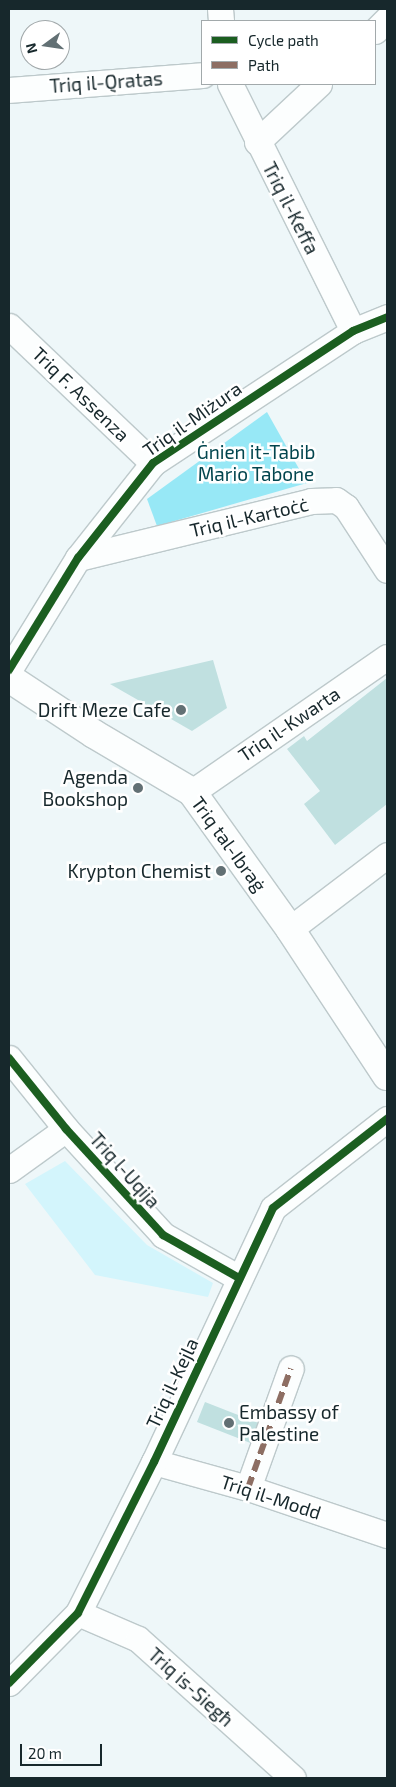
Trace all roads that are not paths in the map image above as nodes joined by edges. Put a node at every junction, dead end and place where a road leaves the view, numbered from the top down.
1 (387, 19) edge
2 (376, 30) edge
3 (201, 75) edge
4 (230, 85) edge
5 (318, 85) edge
6 (9, 90) edge
7 (258, 142) junction
8 (387, 317) edge
9 (9, 326) edge
10 (353, 331) junction
11 (153, 463) junction
12 (78, 558) junction
13 (387, 570) edge
14 (387, 657) edge
15 (9, 670) edge
16 (9, 678) edge
17 (192, 792) junction
18 (387, 855) edge
19 (290, 929) junction
20 (9, 1058) edge
21 (387, 1076) edge
22 (387, 1118) edge
23 (66, 1129) junction
24 (9, 1170) edge
25 (239, 1278) junction
26 (291, 1368) dead end
27 (154, 1462) junction
28 (248, 1488) junction
29 (387, 1536) edge
30 (78, 1613) junction
31 (9, 1683) edge
32 (293, 1778) edge

1 - 2 street
3 - 6 street, Triq il-Qratas
4 - 7 street, Triq il-Keffa
5 - 7 street
7 - 10 street, Triq il-Keffa
8 - 10 street, Triq il-Miżura
9 - 11 street, Triq F. Assenza
10 - 11 street, Triq il-Miżura
11 - 12 street, Triq il-Miżura
12 - 13 street, Triq il-Kartoċċ
12 - 15 street, Triq il-Miżura
14 - 17 street, Triq il-Kwarta
16 - 17 main road, Triq tal-Ibraġ
17 - 19 main road, Triq tal-Ibraġ
18 - 19 street
19 - 21 main road, Triq tal-Ibraġ
20 - 23 street, Triq l-Uqija
22 - 25 street, Triq il-Kejla
23 - 24 street
23 - 25 street, Triq l-Uqija
25 - 27 street, Triq il-Kejla
26 - 28 street
27 - 28 street, Triq il-Modd
27 - 30 street, Triq il-Kejla
28 - 29 street, Triq il-Modd
30 - 31 street, Triq il-Kejla
30 - 32 street, Triq is-Siegħ

